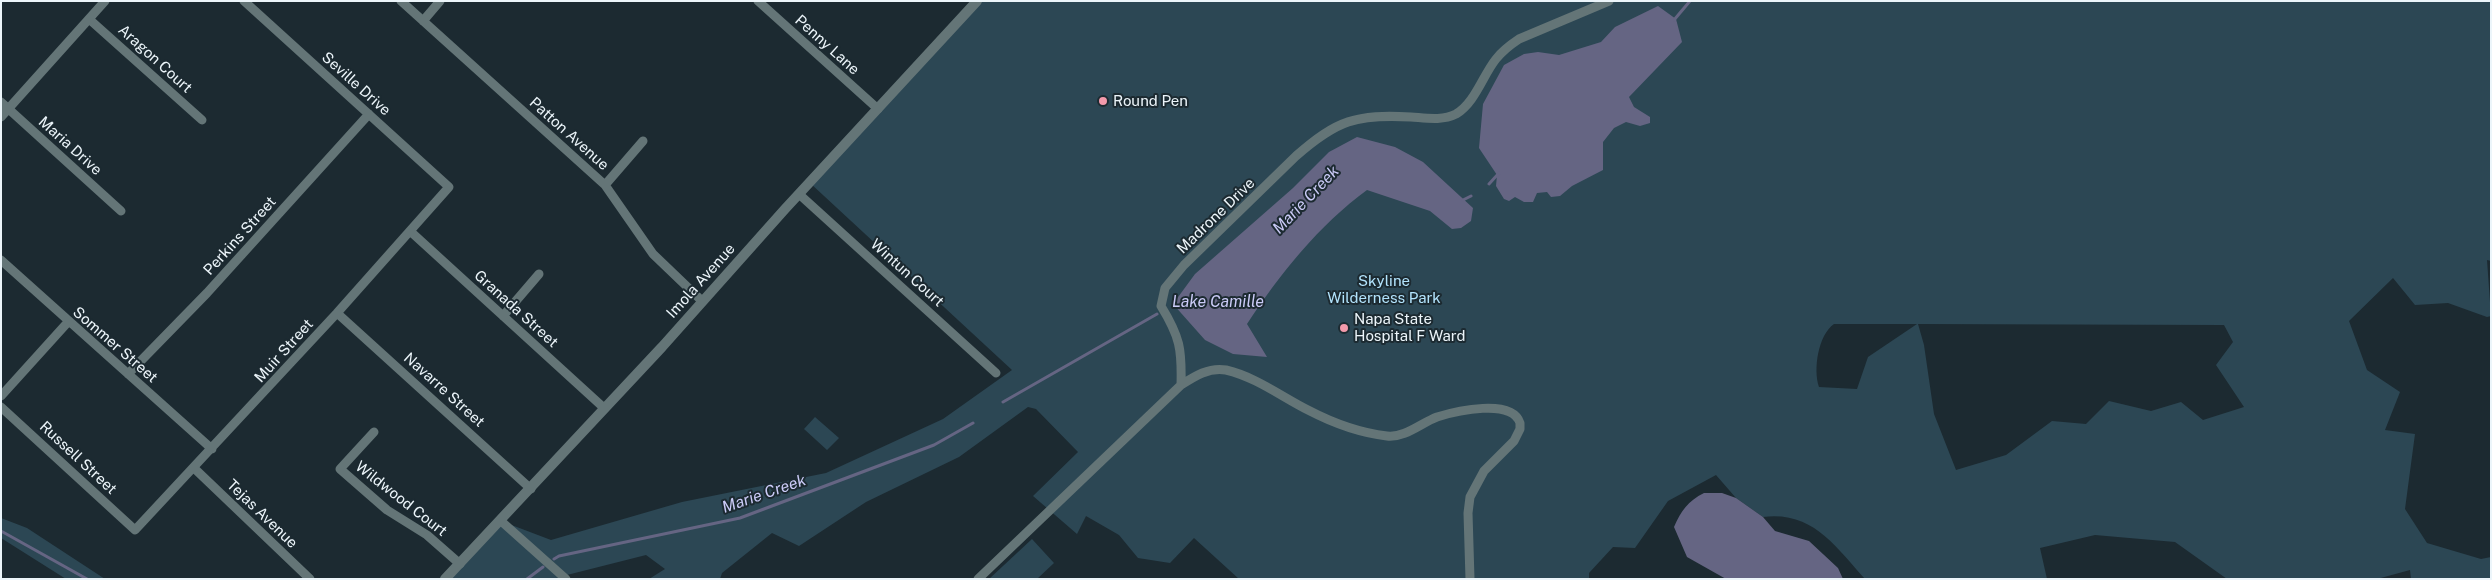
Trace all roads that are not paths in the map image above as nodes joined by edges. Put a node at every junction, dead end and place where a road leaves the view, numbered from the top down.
1 (105, 1) edge
2 (244, 1) edge
3 (401, 1) edge
4 (440, 1) edge
5 (758, 1) edge
6 (977, 1) edge
7 (1609, 1) edge
8 (89, 19) junction
9 (423, 21) junction
10 (1, 102) edge
11 (9, 109) junction
12 (878, 109) junction
13 (369, 114) junction
14 (1, 116) edge
15 (202, 120) dead end
16 (643, 141) dead end
17 (605, 185) junction
18 (449, 187) joint
19 (800, 195) junction
20 (121, 211) dead end
21 (410, 231) junction
22 (1, 260) edge
23 (539, 274) dead end
24 (702, 301) junction
25 (337, 313) junction
26 (503, 316) junction
27 (68, 322) junction
28 (996, 373) dead end
29 (128, 374) junction
30 (1181, 385) junction
31 (1, 396) edge
32 (1, 407) edge
33 (604, 408) junction
34 (374, 432) dead end
35 (212, 449) junction
36 (195, 468) junction
37 (531, 489) junction
38 (501, 521) junction
39 (135, 530) joint
40 (460, 564) junction
41 (310, 579) edge
42 (445, 579) edge
43 (566, 579) edge
44 (978, 579) edge
45 (1470, 579) edge

1 - 8 street
2 - 13 street, Seville Drive
3 - 9 street, Patton Avenue
4 - 9 street
5 - 12 street, Penny Lane
6 - 12 street, Imola Avenue
7 - 30 street, Madrone Drive
8 - 11 street
8 - 15 street, Aragon Court
9 - 17 street, Patton Avenue
10 - 11 street, Maria Drive
11 - 14 street
11 - 20 street, Maria Drive
12 - 19 street, Imola Avenue
13 - 18 street, Seville Drive
13 - 29 street, Perkins Street
16 - 17 street
17 - 24 street, Patton Avenue
18 - 21 street, Muir Street
19 - 24 street, Imola Avenue
19 - 28 street, Wintun Court
21 - 25 street, Muir Street
21 - 26 street, Granada Street
22 - 27 street, Sommer Street
23 - 26 street
24 - 33 street, Imola Avenue
25 - 35 street, Muir Street
25 - 37 street, Navarre Street
26 - 33 street, Granada Street
27 - 29 street, Sommer Street
27 - 31 street
29 - 35 street, Sommer Street
30 - 44 street
30 - 45 street
32 - 39 street, Russell Street
33 - 37 street, Imola Avenue
34 - 40 street, Wildwood Court
35 - 36 street, Muir Street
36 - 39 street, Muir Street
36 - 41 street, Tejas Avenue
37 - 38 street, Imola Avenue
38 - 40 street, Imola Avenue
38 - 43 street
40 - 42 street, Imola Avenue

